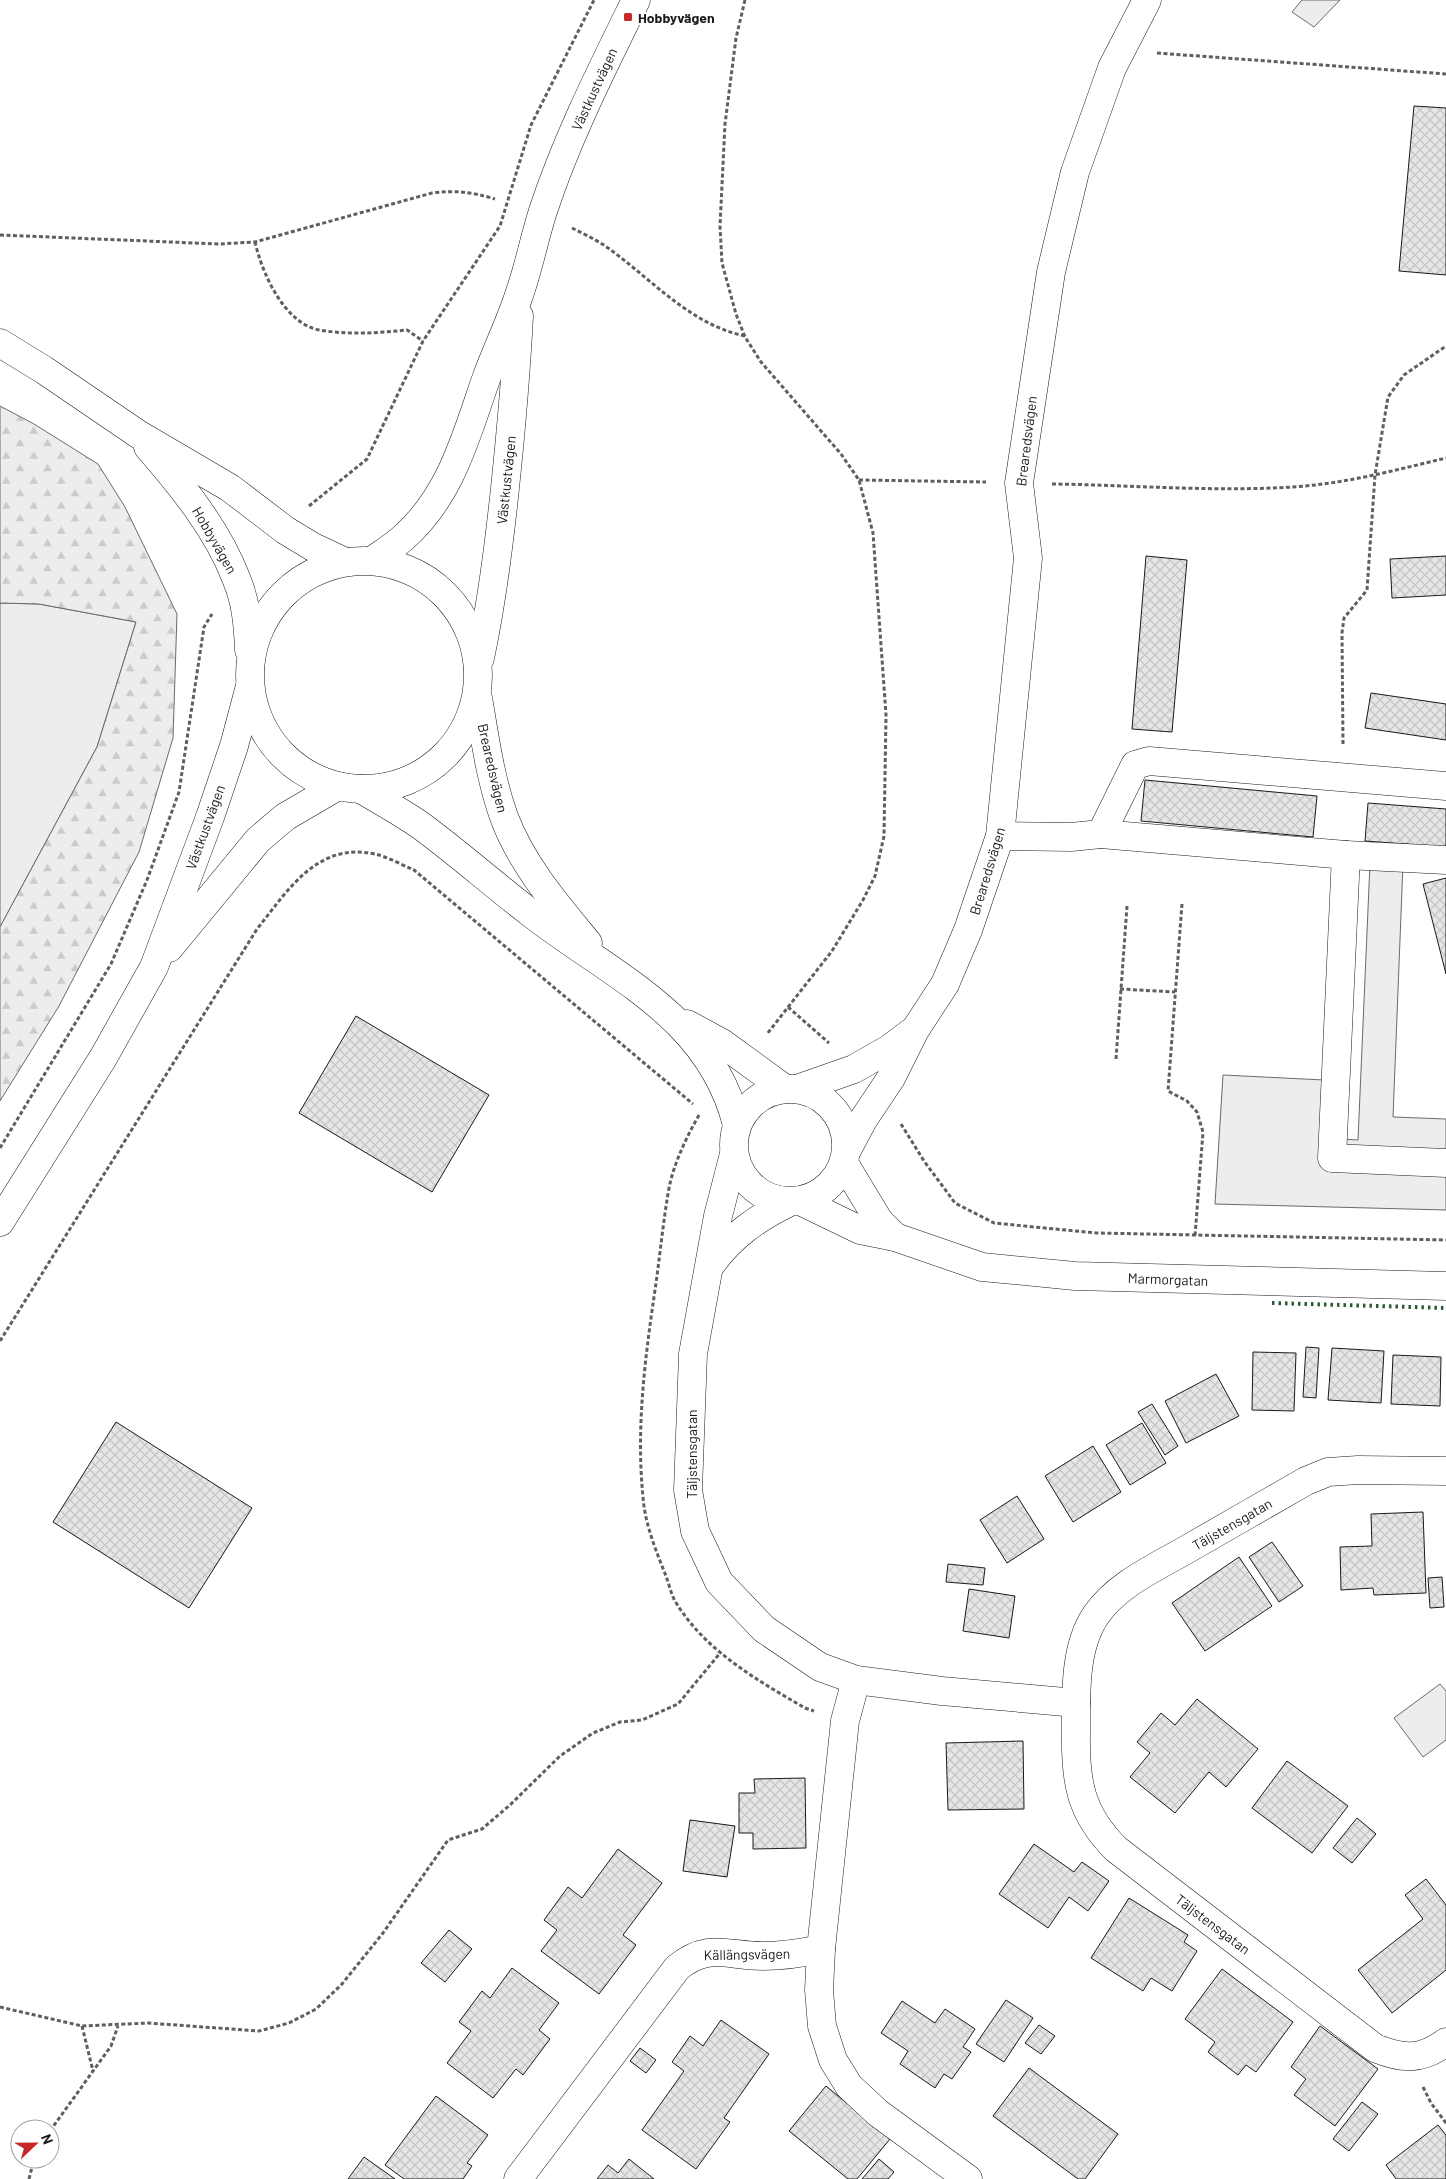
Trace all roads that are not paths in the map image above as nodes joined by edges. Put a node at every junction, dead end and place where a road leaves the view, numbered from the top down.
1 (636, 0) edge
2 (1147, 0) edge
3 (519, 295) junction
4 (0, 343) edge
5 (138, 434) junction
6 (373, 560) junction
7 (345, 562) junction
8 (478, 664) junction
9 (250, 674) junction
10 (477, 693) junction
11 (1446, 786) edge
12 (350, 788) junction
13 (1101, 834) junction
14 (1000, 836) junction
15 (1346, 855) junction
16 (1446, 860) edge
17 (603, 962) junction
18 (154, 967) junction
19 (675, 1018) junction
20 (915, 1030) junction
21 (791, 1089) junction
22 (737, 1125) junction
23 (734, 1154) junction
24 (845, 1157) junction
25 (1446, 1164) edge
26 (795, 1201) junction
27 (0, 1222) edge
28 (895, 1237) junction
29 (708, 1270) junction
30 (1446, 1286) edge
31 (1446, 1471) edge
32 (856, 1680) junction
33 (1076, 1703) junction
34 (821, 1950) junction
35 (1446, 2042) edge
36 (518, 2179) edge
37 (968, 2179) edge

1 - 3 street, Västkustvägen
2 - 14 street, Brearedsvägen
3 - 6 street, Västkustvägen
3 - 8 street, Västkustvägen
4 - 5 street, Hobbyvägen
5 - 7 street, Hobbyvägen
5 - 9 street, Hobbyvägen
6 - 7 street, Västkustvägen
6 - 8 street, Västkustvägen
7 - 9 street, Västkustvägen
8 - 10 street
9 - 12 street, Brearedsvägen
9 - 18 street, Västkustvägen
10 - 12 street
10 - 17 street, Brearedsvägen
11 - 13 street
12 - 17 street, Brearedsvägen
12 - 18 street, Västkustvägen
13 - 14 street
13 - 15 street
14 - 20 street, Brearedsvägen
15 - 16 street
15 - 25 street
17 - 19 street, Brearedsvägen
18 - 27 street, Västkustvägen
19 - 21 street, Brearedsvägen
19 - 22 street, Brearedsvägen
20 - 21 street, Brearedsvägen
20 - 24 street, Brearedsvägen
21 - 22 street
21 - 24 street
22 - 23 street
23 - 26 street
23 - 29 street, Täljstensgatan
24 - 26 street
24 - 28 street, Marmorgatan
26 - 28 street, Marmorgatan
26 - 29 street, Täljstensgatan
28 - 30 street, Marmorgatan
29 - 32 street, Täljstensgatan
31 - 33 street, Täljstensgatan
32 - 33 street, Täljstensgatan
32 - 34 street
33 - 35 street, Täljstensgatan
34 - 36 street, Källängsvägen
34 - 37 street

